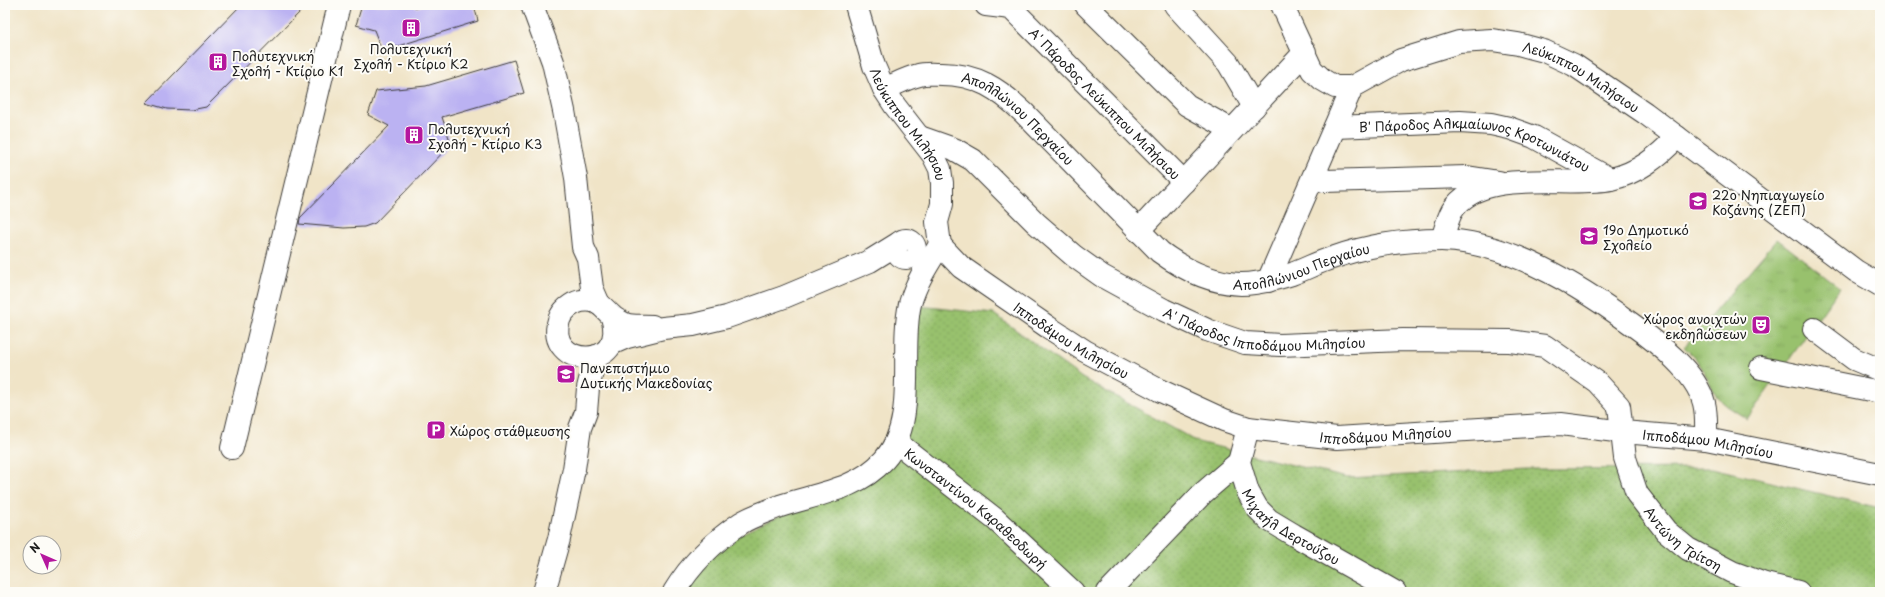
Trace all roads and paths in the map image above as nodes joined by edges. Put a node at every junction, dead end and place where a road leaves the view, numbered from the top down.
1 (339, 5) edge
2 (532, 5) edge
3 (856, 5) edge
4 (986, 5) edge
5 (1086, 5) edge
6 (1175, 5) edge
7 (1282, 5) edge
8 (1305, 52) junction
9 (1352, 87) junction
10 (884, 88) junction
11 (1254, 107) junction
12 (1335, 127) junction
13 (1232, 130) junction
14 (920, 137) junction
15 (1677, 138) junction
16 (1316, 172) junction
17 (1610, 179) junction
18 (1184, 182) junction
19 (1508, 183) junction
20 (1138, 231) junction
21 (1442, 240) junction
22 (940, 245) junction
23 (583, 247) junction
24 (1268, 281) junction
25 (1880, 285) edge
26 (572, 304) junction
27 (606, 310) junction
28 (663, 328) junction
29 (1814, 329) dead end
30 (604, 350) junction
31 (569, 353) junction
32 (1761, 368) dead end
33 (1880, 370) edge
34 (1880, 392) edge
35 (580, 428) junction
36 (1248, 428) junction
37 (1623, 432) junction
38 (1706, 439) junction
39 (896, 442) junction
40 (232, 448) dead end
41 (1238, 462) junction
42 (1880, 474) edge
43 (544, 592) edge
44 (674, 592) edge
45 (1073, 592) edge
46 (1108, 592) edge
47 (1395, 592) edge
48 (1798, 592) edge

1 - 40 street
2 - 23 street
3 - 10 street, Λεύκιππου Μιλήσιου
4 - 18 street, Α' Πάροδος Λεύκιππου Μιλήσιου
5 - 13 street
6 - 11 street
7 - 8 street
8 - 9 street
8 - 11 street
9 - 12 street
9 - 15 street, Λεύκιππου Μιλήσιου
10 - 14 street, Λεύκιππου Μιλήσιου
10 - 20 street, Απολλώνιου Περγαίου
11 - 13 street
12 - 16 street
12 - 17 street, Β' Πάροδος Αλκμαίωνος Κροτωνιάτου
13 - 18 street
14 - 22 street, Λεύκιππου Μιλήσιου
14 - 37 street, Α' Πάροδος Ιπποδάμου Μιλησίου
15 - 17 street
15 - 25 street, Λεύκιππου Μιλήσιου
16 - 19 street
16 - 24 street
17 - 19 street
18 - 20 street
19 - 21 street
20 - 24 street, Απολλώνιου Περγαίου
21 - 24 street, Απολλώνιου Περγαίου
21 - 38 street, Απολλώνιου Περγαίου
22 - 28 street
22 - 36 street, Ιπποδάμου Μιλησίου
22 - 39 street
23 - 26 street
23 - 27 street
26 - 27 street
26 - 31 street
27 - 28 street
27 - 30 street
28 - 30 street
29 - 33 street
30 - 31 street
30 - 35 street
31 - 35 street
32 - 34 street
35 - 43 street
36 - 37 street, Ιπποδάμου Μιλησίου
36 - 41 street
37 - 38 street, Ιπποδάμου Μιλησίου
37 - 48 street, Αντώνη Τρίτση
38 - 42 street, Ιπποδάμου Μιλησίου
39 - 44 street
39 - 45 street, Κωνσταντίνου Καραθεοδωρή
41 - 46 street
41 - 47 street, Μιχαήλ Δερτούζου

